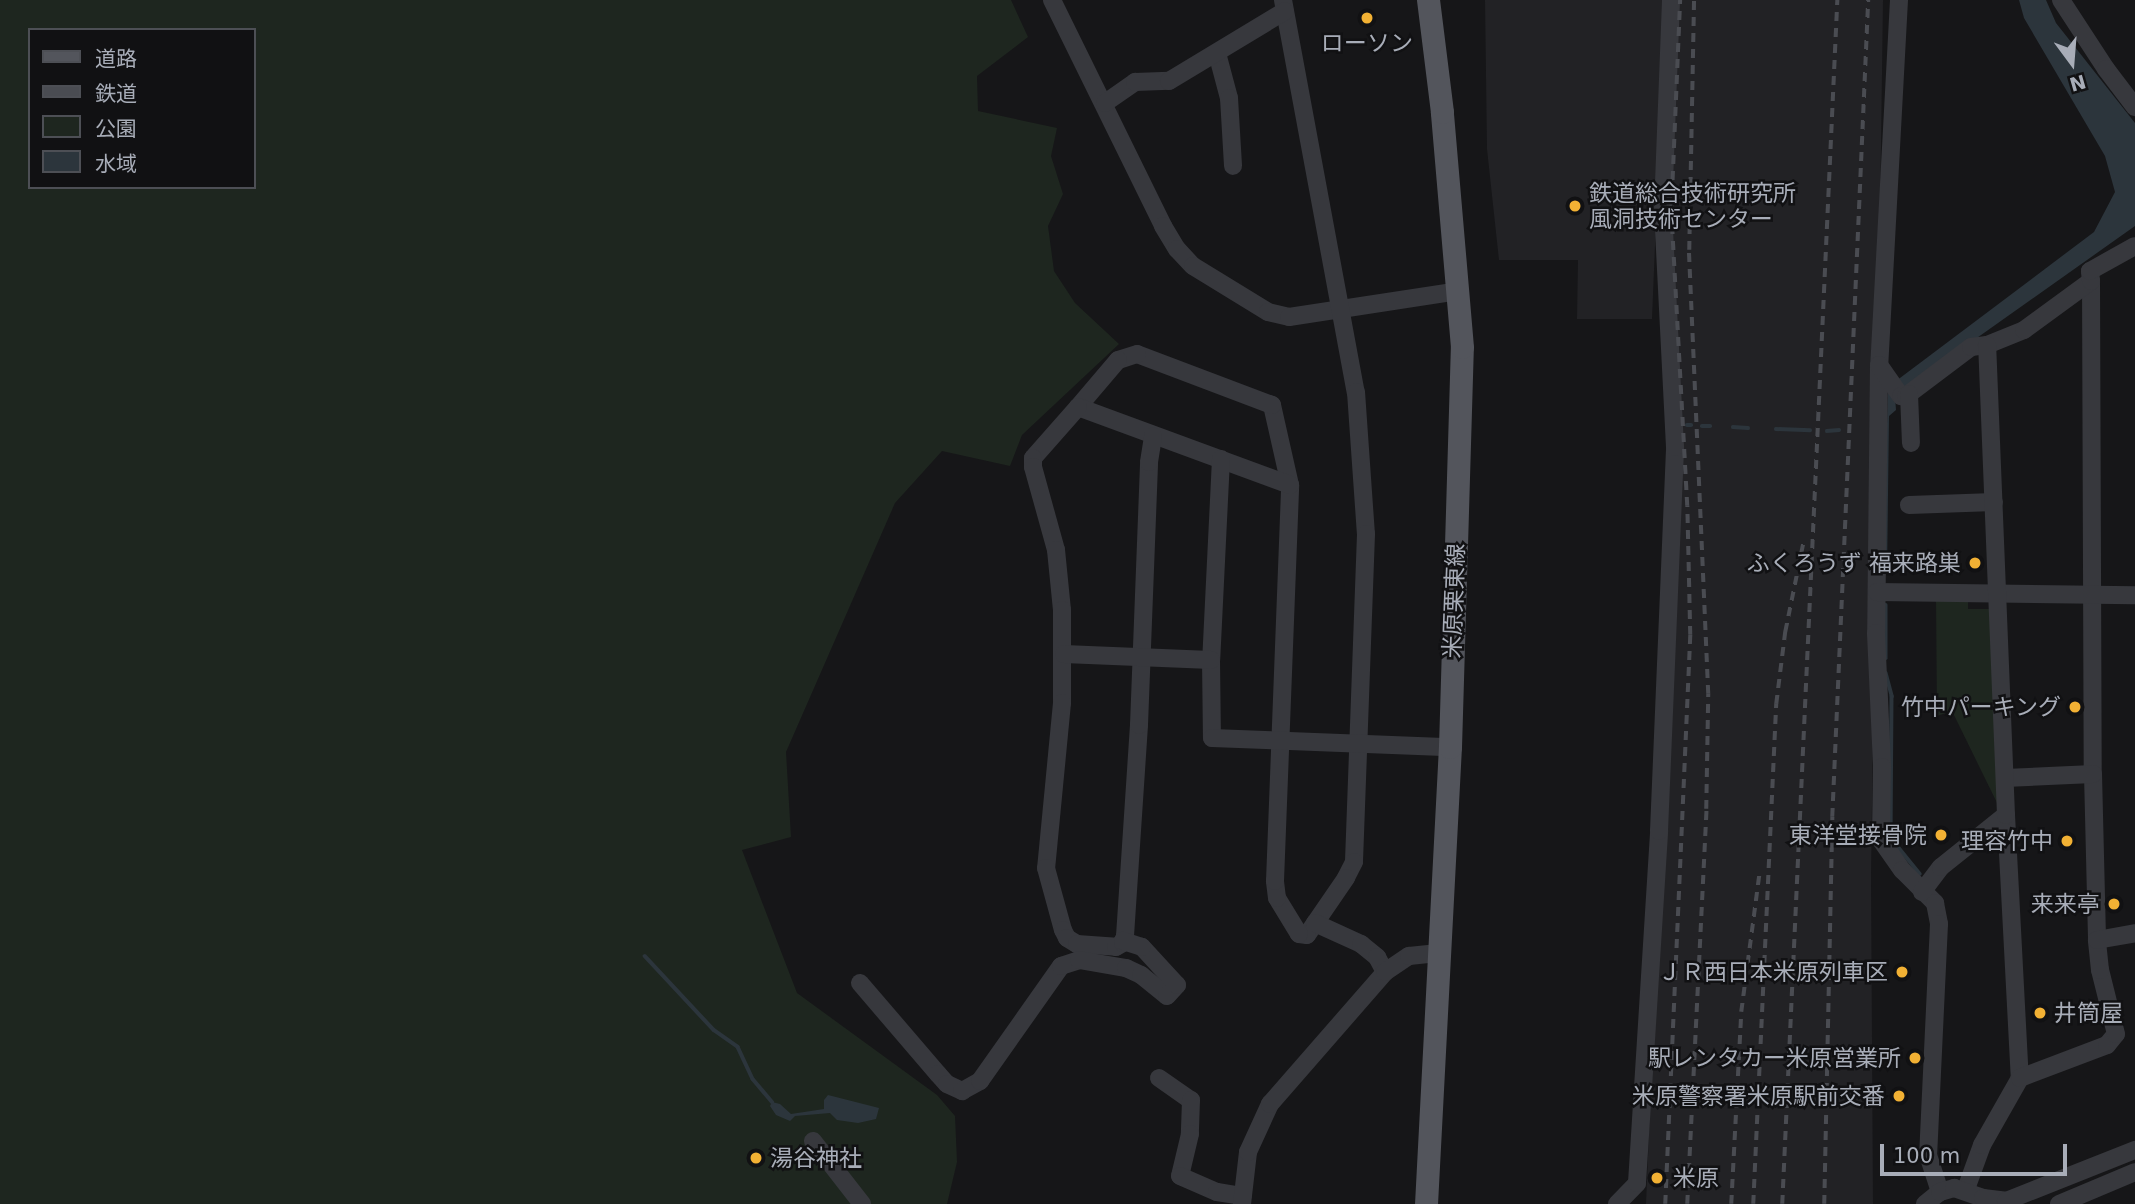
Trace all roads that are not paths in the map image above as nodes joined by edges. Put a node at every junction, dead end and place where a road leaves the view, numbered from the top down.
1 (1052, 0) edge
2 (1428, 0) edge
3 (1671, 0) edge
4 (1899, 0) edge
5 (2062, 0) edge
6 (1284, 6) edge
7 (1217, 53) junction
8 (1105, 103) junction
9 (2135, 107) edge
10 (1233, 166) dead end
11 (2135, 246) edge
12 (2091, 281) junction
13 (1458, 291) junction
14 (1342, 307) junction
15 (1987, 345) junction
16 (1879, 365) junction
17 (1905, 395) junction
18 (1078, 407) junction
19 (1153, 436) junction
20 (1911, 443) dead end
21 (1221, 460) junction
22 (1290, 485) junction
23 (1994, 502) junction
24 (1909, 505) dead end
25 (1877, 592) junction
26 (1997, 593) junction
27 (2094, 594) junction
28 (2135, 596) edge
29 (1063, 654) junction
30 (1141, 658) junction
31 (1211, 660) junction
32 (1280, 741) junction
33 (1358, 746) junction
34 (1450, 747) junction
35 (2093, 774) junction
36 (2005, 778) junction
37 (2006, 815) junction
38 (1922, 892) junction
39 (1315, 923) junction
40 (2135, 933) edge
41 (2096, 940) junction
42 (1123, 941) junction
43 (1438, 953) junction
44 (1385, 972) junction
45 (860, 983) dead end
46 (1159, 1078) dead end
47 (2020, 1078) junction
48 (813, 1141) dead end
49 (2135, 1150) edge
50 (2135, 1172) edge
51 (1966, 1189) junction
52 (1940, 1192) junction
53 (1242, 1200) edge
54 (1985, 1201) edge
55 (862, 1204) edge
56 (1426, 1204) edge
57 (1617, 1204) edge
58 (1925, 1204) edge
59 (2059, 1204) edge

1 - 8 street
2 - 13 main road, 米原栗東線
3 - 57 street
4 - 16 street
5 - 9 street
6 - 7 street
6 - 14 street
7 - 8 street
7 - 10 street
8 - 14 street
11 - 12 street
12 - 15 street
12 - 27 street
13 - 14 street
13 - 34 main road, 米原栗東線
14 - 33 street
15 - 17 street
15 - 23 street
16 - 17 street
16 - 25 street
17 - 20 street
18 - 19 street
18 - 22 street
18 - 29 street
19 - 21 street
19 - 30 street
21 - 22 street
21 - 31 street
22 - 32 street
23 - 24 street
23 - 26 street
25 - 26 street
25 - 38 street
26 - 27 street
26 - 36 street
27 - 28 street
27 - 35 street
29 - 30 street
29 - 42 street
30 - 31 street
30 - 42 street
31 - 32 street
32 - 33 street
32 - 39 street
33 - 34 street
33 - 39 street
34 - 43 main road, 米原栗東線
35 - 36 street
35 - 41 street
36 - 37 street
37 - 38 street
37 - 47 street
38 - 52 street
39 - 44 street
40 - 41 street
41 - 47 street
42 - 45 street
43 - 44 street
43 - 56 main road, 米原栗東線
44 - 53 street
46 - 53 street
47 - 51 street
48 - 55 street
49 - 54 street
50 - 59 street
51 - 52 street
51 - 54 street
52 - 58 street

